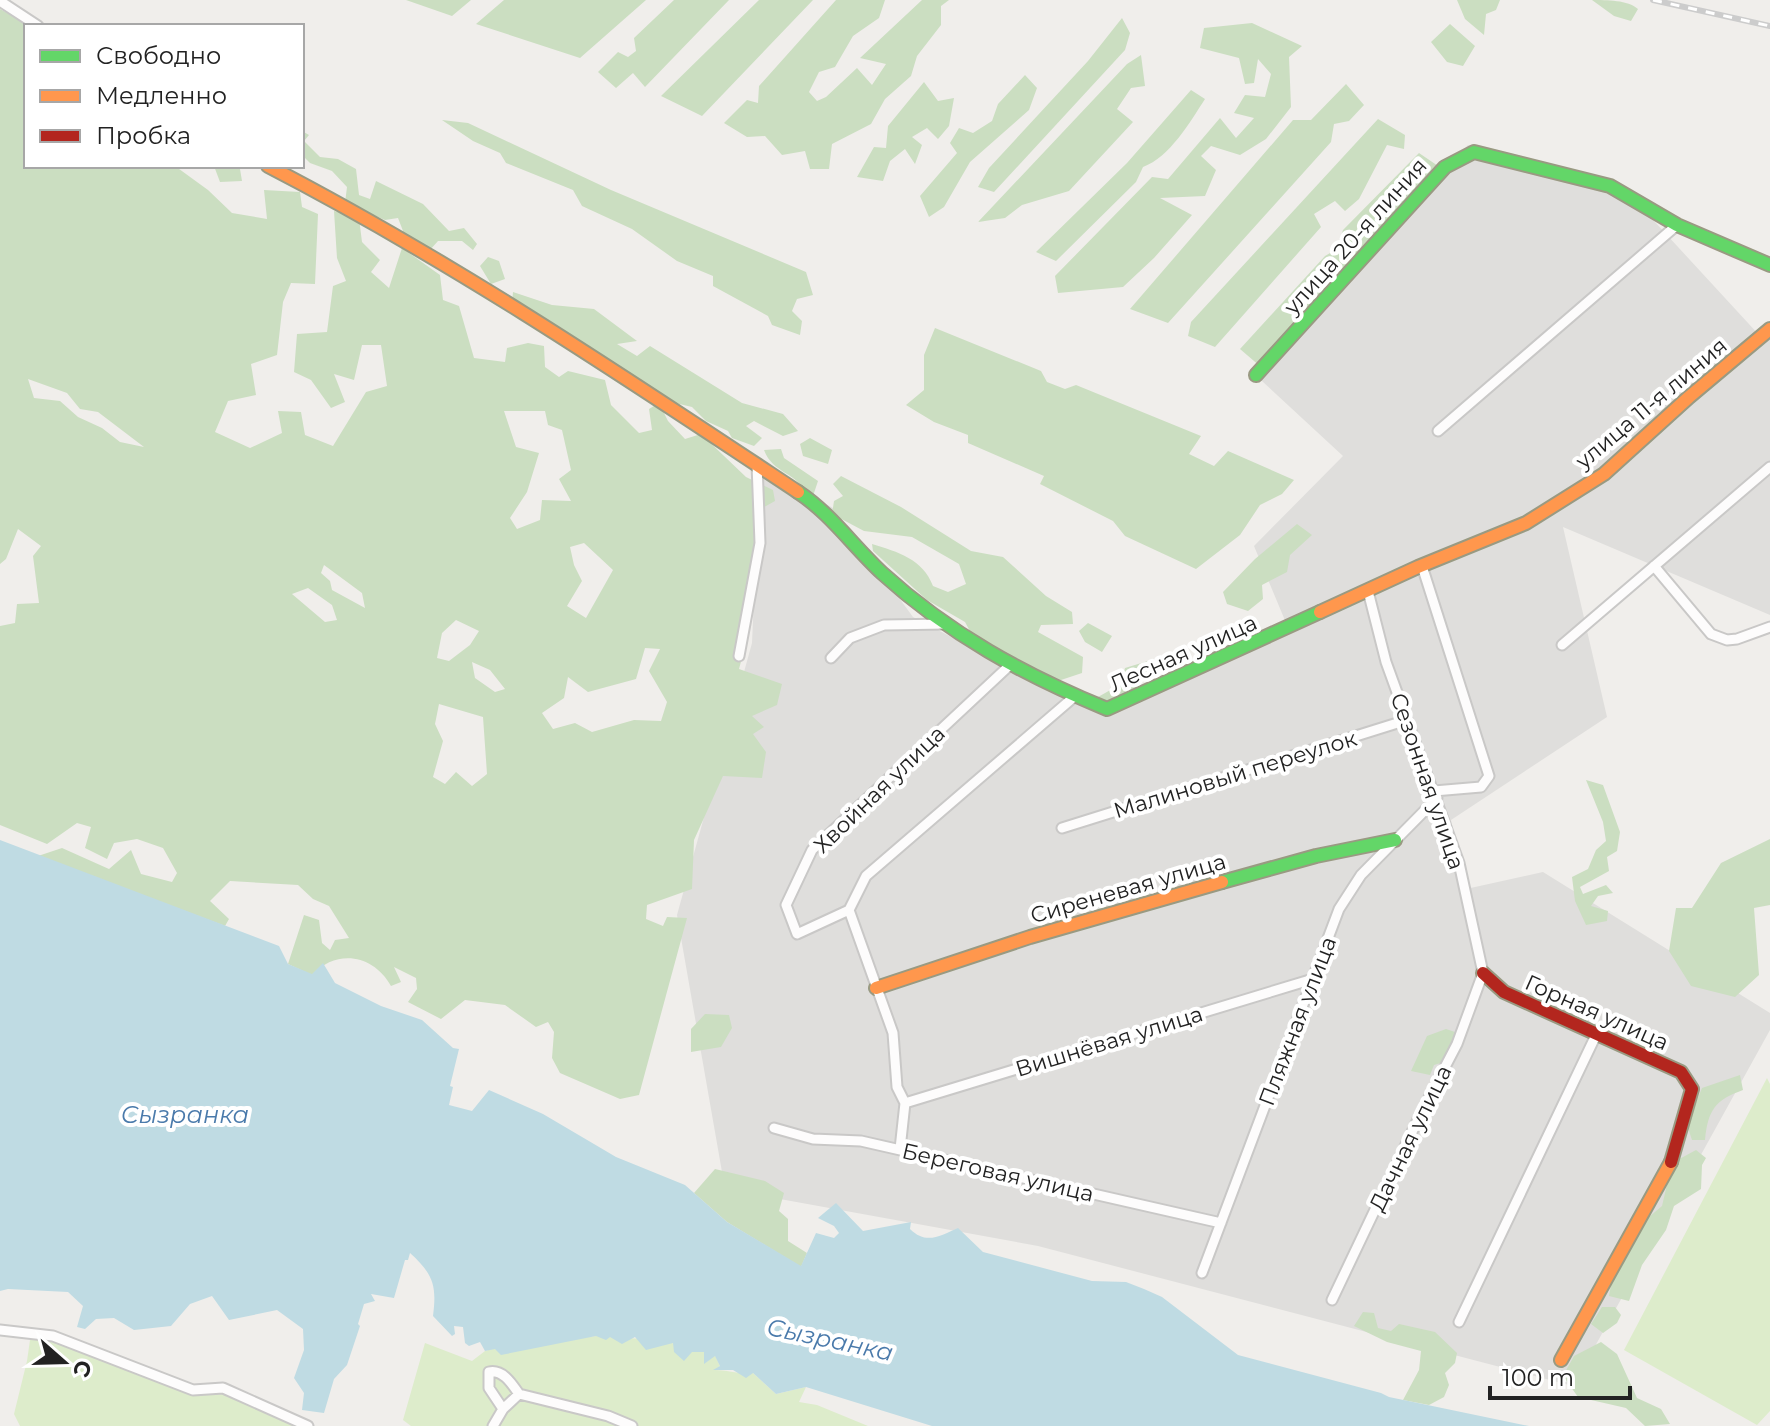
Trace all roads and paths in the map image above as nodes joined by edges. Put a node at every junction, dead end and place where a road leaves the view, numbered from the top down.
1 (0, 1) edge
2 (35, 24) edge
3 (272, 168) edge
4 (1677, 225) junction
5 (1770, 265) edge
6 (1770, 329) edge
7 (1256, 375) dead end
8 (1438, 431) dead end
9 (757, 464) junction
10 (1770, 467) edge
11 (1514, 528) joint
12 (1422, 566) junction
13 (1654, 566) junction
14 (1368, 591) junction
15 (947, 624) junction
16 (1770, 627) edge
17 (1562, 645) dead end
18 (739, 656) dead end
19 (831, 658) dead end
20 (1011, 664) junction
21 (1075, 696) junction
22 (1407, 720) junction
23 (1436, 794) junction
24 (1062, 828) dead end
25 (1395, 840) junction
26 (849, 910) junction
27 (1483, 973) junction
28 (1313, 979) junction
29 (876, 988) junction
30 (1597, 1033) junction
31 (905, 1103) junction
32 (774, 1128) dead end
33 (900, 1149) junction
34 (1221, 1223) junction
35 (1202, 1273) dead end
36 (1332, 1300) dead end
37 (1459, 1322) dead end
38 (0, 1330) edge
39 (1561, 1360) dead end
40 (519, 1394) junction
41 (503, 1409) junction
42 (308, 1426) edge
43 (493, 1426) edge
44 (632, 1426) edge

1 - 2 street
3 - 9 street, Лесная улица
4 - 5 street, улица 20-я линия
4 - 7 street, улица 20-я линия
4 - 8 street
6 - 11 street, улица 11-я линия
9 - 15 street, Лесная улица
9 - 18 street
10 - 13 street
11 - 12 street, Лесная улица
12 - 14 street, Лесная улица
12 - 23 street
13 - 16 street
13 - 17 street
14 - 21 street, Лесная улица
14 - 22 street, Сезонная улица
15 - 19 street
15 - 20 street, Лесная улица
20 - 21 street, Лесная улица
20 - 26 street, Хвойная улица
21 - 26 street
22 - 23 street, Сезонная улица
22 - 24 street, Малиновый переулок
23 - 25 street, Пляжная улица
23 - 27 street, Сезонная улица
25 - 28 street, Пляжная улица
25 - 29 street, Сиреневая улица
26 - 29 street
27 - 30 street, Горная улица
27 - 36 street, Дачная улица
28 - 31 street, Вишнёвая улица
28 - 34 street, Пляжная улица
29 - 31 street
30 - 37 street
30 - 39 street, Горная улица
31 - 33 street
32 - 33 street, Береговая улица
33 - 34 street, Береговая улица
34 - 35 street, Пляжная улица
38 - 42 street
40 - 41 street
40 - 41 street
40 - 44 street
41 - 43 street

